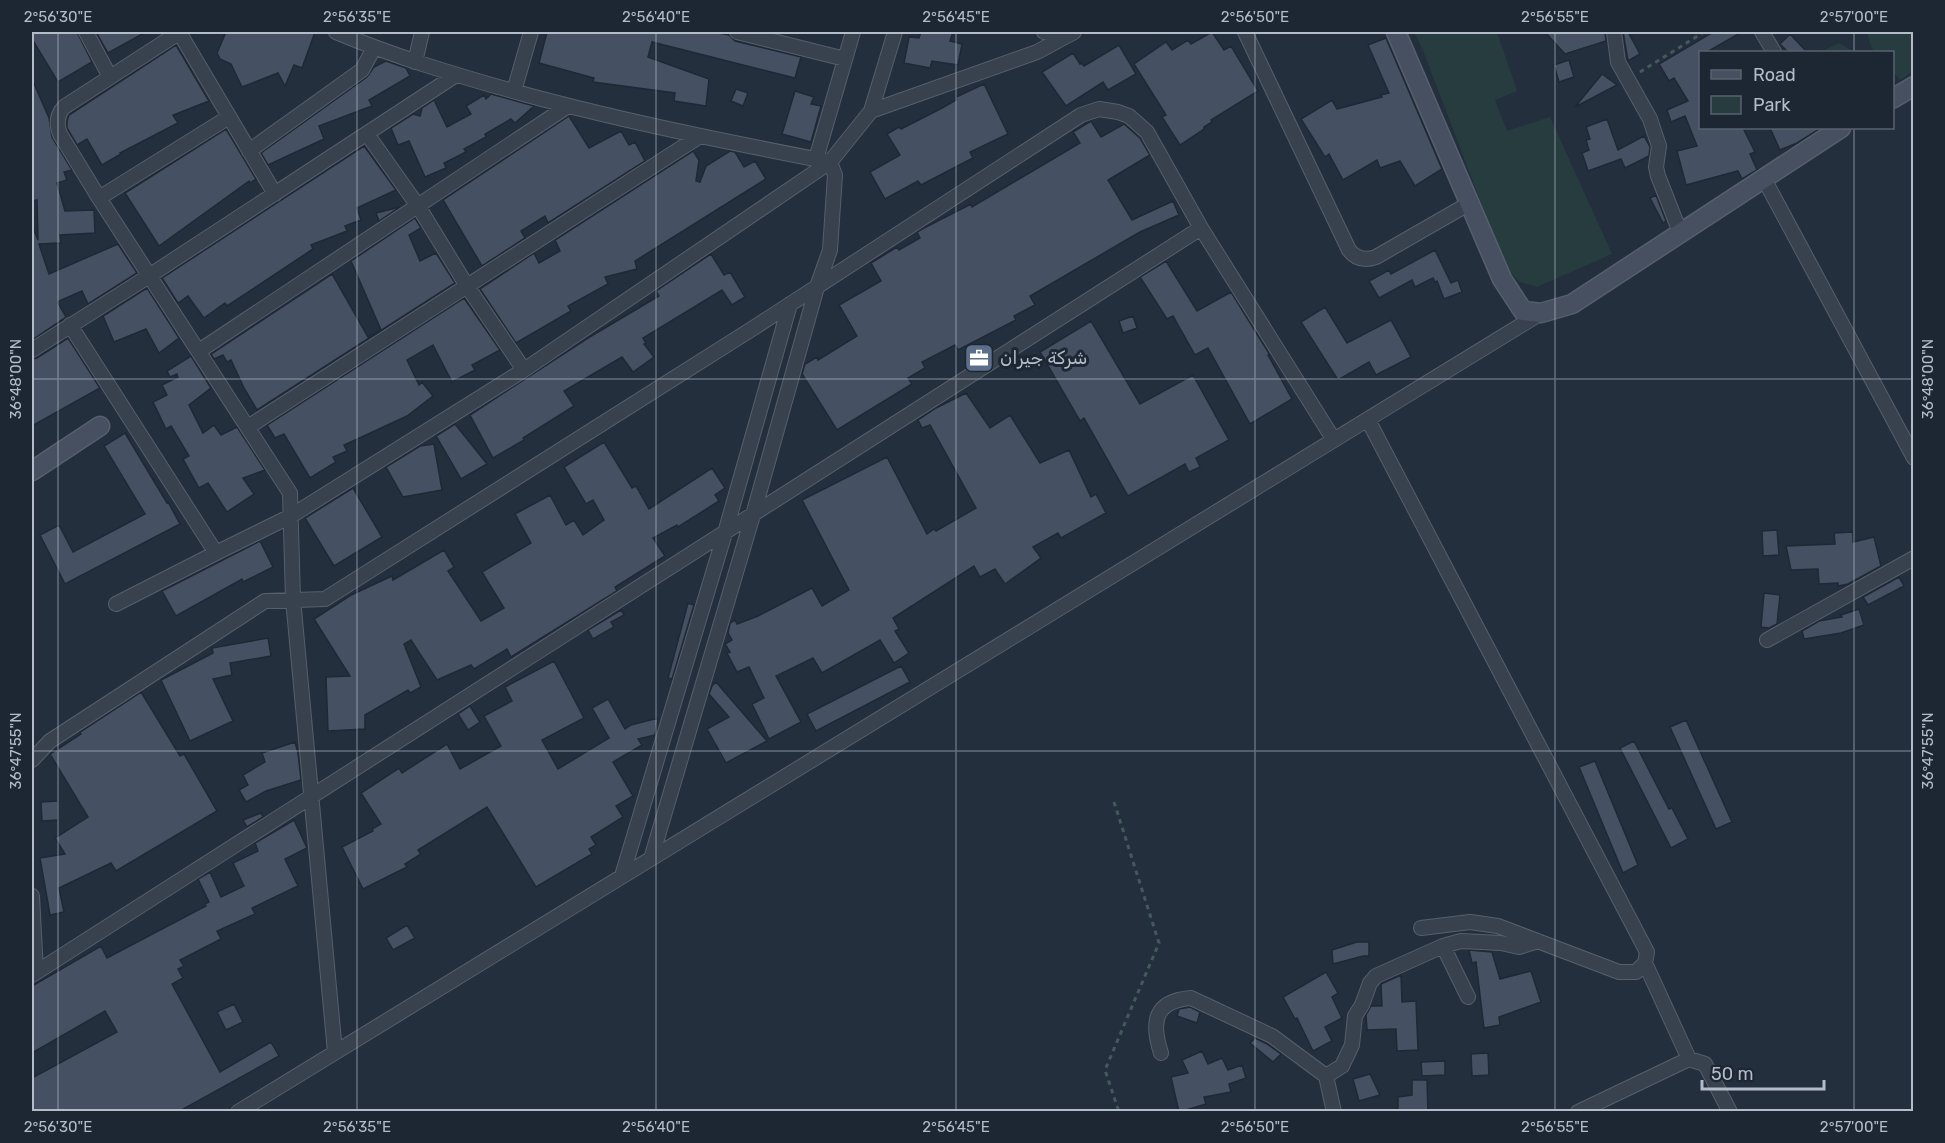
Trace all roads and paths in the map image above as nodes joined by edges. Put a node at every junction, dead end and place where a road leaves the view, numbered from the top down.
1 (86, 32) edge
2 (180, 32) edge
3 (336, 32) edge
4 (422, 32) edge
5 (531, 32) edge
6 (737, 32) edge
7 (853, 32) edge
8 (895, 32) edge
9 (1044, 32) edge
10 (1245, 32) edge
11 (1396, 32) edge
12 (1614, 32) edge
13 (1704, 32) edge
14 (1762, 32) edge
15 (1069, 34) edge
16 (374, 48) junction
17 (1773, 51) edge
18 (845, 59) junction
19 (415, 62) junction
20 (456, 75) junction
21 (110, 77) junction
22 (1628, 80) junction
23 (1914, 86) edge
24 (514, 92) junction
25 (1894, 98) edge
26 (568, 106) junction
27 (871, 111) junction
28 (229, 117) junction
29 (1836, 129) edge
30 (1821, 132) edge
31 (367, 134) junction
32 (700, 136) junction
33 (249, 151) junction
34 (823, 161) junction
35 (1763, 177) junction
36 (275, 194) junction
37 (99, 198) junction
38 (1470, 203) junction
39 (418, 206) junction
40 (1202, 228) junction
41 (1680, 232) junction
42 (149, 276) junction
43 (467, 286) junction
44 (817, 287) junction
45 (790, 304) junction
46 (1541, 313) junction
47 (70, 326) junction
48 (32, 350) edge
49 (199, 351) junction
50 (524, 370) junction
51 (1368, 420) junction
52 (100, 426) dead end
53 (248, 427) junction
54 (1334, 440) junction
55 (1914, 458) edge
56 (32, 471) edge
57 (734, 500) junction
58 (291, 516) junction
59 (747, 518) junction
60 (725, 533) junction
61 (216, 553) junction
62 (1914, 558) edge
63 (293, 599) junction
64 (116, 604) dead end
65 (695, 632) junction
66 (1767, 640) dead end
67 (712, 652) junction
68 (32, 760) edge
69 (311, 797) junction
70 (1114, 802) dead end
71 (651, 858) junction
72 (622, 876) junction
73 (32, 896) edge
74 (1421, 928) dead end
75 (1538, 941) junction
76 (1443, 946) junction
77 (1646, 963) junction
78 (34, 973) edge
79 (1468, 997) dead end
80 (335, 1052) junction
81 (1161, 1053) dead end
82 (1689, 1059) junction
83 (1326, 1076) junction
84 (238, 1112) edge
85 (1119, 1112) edge
86 (1334, 1112) edge
87 (1578, 1112) edge
88 (1730, 1112) edge

1 - 21 street
2 - 21 street
2 - 28 street
3 - 16 street
4 - 19 street
5 - 24 street
6 - 18 street
7 - 18 street
8 - 27 street
9 - 15 street
10 - 38 street
11 - 38 street
12 - 22 street
13 - 22 path
14 - 17 street
15 - 27 street
16 - 19 street
16 - 33 street
18 - 34 street
19 - 20 street
20 - 24 street
20 - 31 street
21 - 37 street
22 - 41 street
23 - 25 street
24 - 26 street
26 - 32 street
26 - 39 street
27 - 34 street
28 - 33 street
28 - 37 street
29 - 30 street
30 - 35 street
31 - 36 street
31 - 39 street
32 - 34 street
32 - 43 street
33 - 36 street
34 - 44 street
34 - 50 street
35 - 41 street
35 - 55 street
36 - 42 street
37 - 42 street
38 - 46 street
39 - 43 street
39 - 49 street
40 - 44 street
40 - 54 street
40 - 59 street
41 - 46 street
42 - 47 street
42 - 49 street
43 - 50 street
43 - 53 street
44 - 45 street
44 - 59 street
45 - 57 street
45 - 63 street
46 - 51 street
47 - 48 street
47 - 61 street
49 - 53 street
50 - 58 street
51 - 54 street
51 - 77 street
52 - 56 street
53 - 58 street
54 - 71 street
57 - 59 street
57 - 60 street
58 - 61 street
58 - 63 street
59 - 60 street
59 - 67 street
60 - 65 street
60 - 69 street
61 - 64 street
62 - 66 street
63 - 68 street
63 - 69 street
65 - 67 street
65 - 72 street
67 - 71 street
69 - 78 street
69 - 80 street
70 - 85 path
71 - 72 street
72 - 80 street
73 - 78 street
74 - 75 street
75 - 76 street
75 - 77 street
76 - 79 street
76 - 83 street
77 - 82 street
80 - 84 street
81 - 83 street
82 - 87 street
82 - 88 street
83 - 86 street

